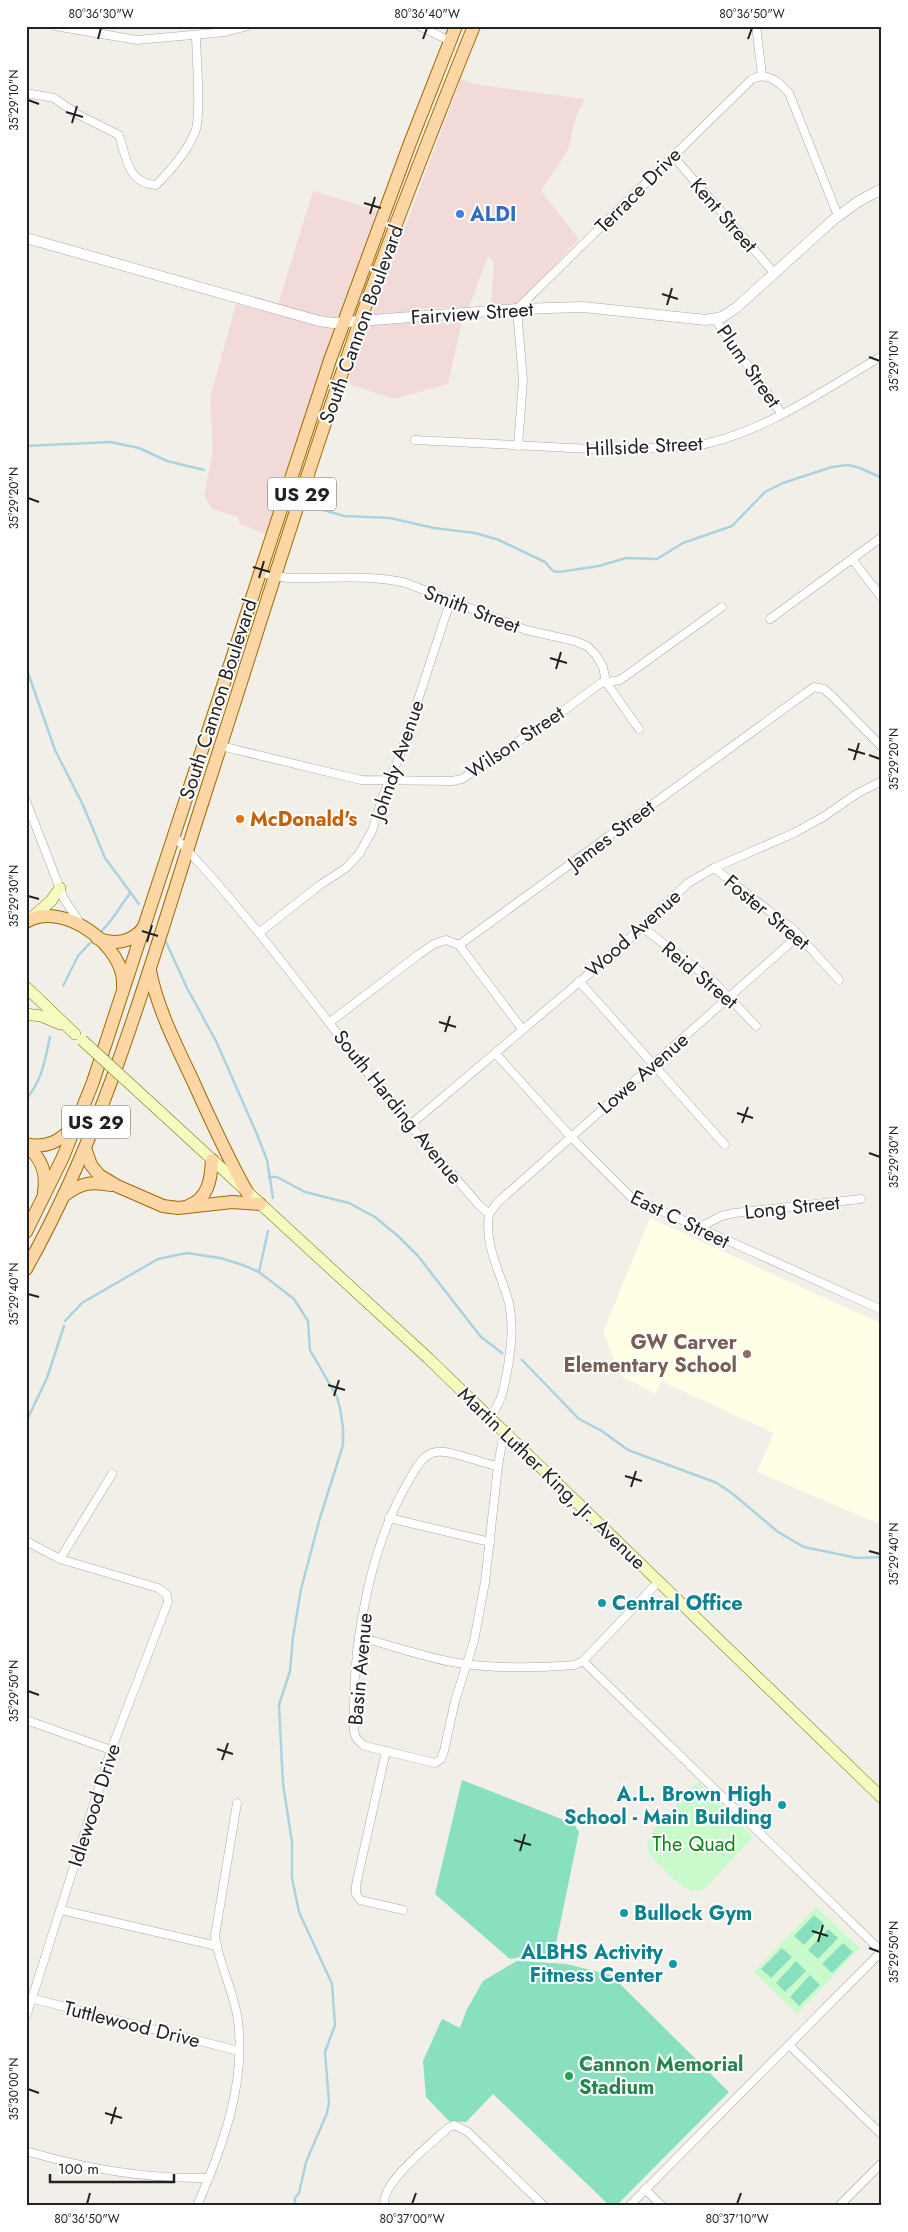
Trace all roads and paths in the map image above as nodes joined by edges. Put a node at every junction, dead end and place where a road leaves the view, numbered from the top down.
1 (55, 26) edge
2 (248, 26) edge
3 (419, 26) edge
4 (456, 26) edge
5 (474, 26) edge
6 (756, 26) edge
7 (196, 35) junction
8 (450, 41) junction
9 (762, 75) junction
10 (26, 93) edge
11 (672, 156) junction
12 (882, 189) edge
13 (838, 216) junction
14 (26, 238) edge
15 (775, 274) junction
16 (517, 309) junction
17 (715, 319) junction
18 (360, 321) junction
19 (344, 322) junction
20 (882, 356) edge
21 (782, 414) junction
22 (415, 440) dead end
23 (518, 446) junction
24 (882, 536) edge
25 (852, 559) junction
26 (259, 573) junction
27 (276, 575) junction
28 (882, 598) edge
29 (450, 602) junction
30 (722, 607) dead end
31 (770, 619) dead end
32 (606, 682) junction
33 (639, 729) dead end
34 (221, 746) junction
35 (882, 747) edge
36 (882, 781) edge
37 (389, 782) junction
38 (26, 801) edge
39 (174, 835) junction
40 (187, 850) junction
41 (714, 868) junction
42 (60, 888) junction
43 (26, 922) edge
44 (144, 927) junction
45 (642, 927) junction
46 (260, 932) junction
47 (92, 934) junction
48 (800, 935) junction
49 (459, 945) junction
50 (149, 968) junction
51 (839, 980) dead end
52 (580, 982) junction
53 (26, 987) edge
54 (729, 997) junction
55 (121, 999) junction
56 (26, 1014) edge
57 (330, 1022) junction
58 (756, 1026) dead end
59 (522, 1029) junction
60 (78, 1037) junction
61 (495, 1054) junction
62 (654, 1063) junction
63 (78, 1120) junction
64 (410, 1125) junction
65 (571, 1137) junction
66 (725, 1144) dead end
67 (26, 1145) edge
68 (85, 1148) junction
69 (212, 1160) junction
70 (117, 1186) junction
71 (247, 1192) junction
72 (63, 1197) junction
73 (861, 1199) dead end
74 (260, 1204) junction
75 (185, 1207) junction
76 (38, 1208) junction
77 (489, 1214) junction
78 (697, 1228) junction
79 (26, 1232) edge
80 (26, 1269) edge
81 (882, 1310) edge
82 (489, 1418) junction
83 (504, 1432) junction
84 (498, 1466) junction
85 (112, 1474) dead end
86 (389, 1518) junction
87 (26, 1541) edge
88 (490, 1542) junction
89 (60, 1560) junction
90 (659, 1581) junction
91 (359, 1637) junction
92 (582, 1661) junction
93 (468, 1664) junction
94 (26, 1720) edge
95 (110, 1750) junction
96 (386, 1751) junction
97 (882, 1798) edge
98 (237, 1803) dead end
99 (61, 1910) junction
100 (403, 1910) dead end
101 (217, 1946) junction
102 (881, 1951) edge
103 (29, 1998) edge
104 (26, 2017) edge
105 (789, 2045) junction
106 (239, 2051) junction
107 (882, 2135) edge
108 (26, 2152) edge
109 (882, 2164) edge
110 (209, 2178) junction
111 (645, 2189) junction
112 (384, 2203) edge
113 (197, 2206) edge
114 (544, 2206) edge
115 (629, 2206) edge
116 (662, 2206) edge
117 (839, 2206) edge

1 - 7 street
2 - 7 street
3 - 8 street
4 - 8 main road, South Cannon Boulevard / US 29
5 - 18 main road, South Cannon Boulevard / US 29
6 - 9 street
7 - 10 street
8 - 19 main road, South Cannon Boulevard / US 29
9 - 11 street, Terrace Drive
9 - 13 street
11 - 15 street, Kent Street
11 - 16 street, Terrace Drive
12 - 13 street, Fairview Street
13 - 15 street, Fairview Street
14 - 19 street, Fairview Street
15 - 17 street, Fairview Street
16 - 17 street, Fairview Street
16 - 18 street, Fairview Street
16 - 23 street
17 - 21 street, Plum Street
18 - 19 street, Fairview Street
18 - 27 main road, South Cannon Boulevard / US 29
19 - 26 main road, South Cannon Boulevard / US 29
20 - 21 street, Hillside Street
21 - 23 street, Hillside Street
22 - 23 street, Hillside Street
24 - 25 street
25 - 28 street
25 - 31 street
26 - 27 street, Smith Street
26 - 39 main road, South Cannon Boulevard / US 29
27 - 29 street, Smith Street
27 - 34 main road, South Cannon Boulevard / US 29
29 - 32 street, Smith Street
29 - 37 street, Johndy Avenue
30 - 32 street, Wilson Street
32 - 33 street, Smith Street
32 - 37 street, Wilson Street
34 - 37 street, Wilson Street
34 - 40 main road, South Cannon Boulevard / US 29
35 - 49 street, James Street
36 - 41 street, Wood Avenue
37 - 46 street, Johndy Avenue
38 - 42 street
39 - 40 street, South Harding Avenue
39 - 44 main road, South Cannon Boulevard / US 29
40 - 46 street, South Harding Avenue
40 - 50 main road, South Cannon Boulevard / US 29
41 - 45 street, Wood Avenue
41 - 48 street, Foster Street
42 - 43 main road
42 - 47 street
43 - 47 main road
44 - 47 main road
44 - 55 main road, South Cannon Boulevard / US 29
45 - 52 street, Wood Avenue
45 - 54 street, Reid Street
46 - 57 street, South Harding Avenue
47 - 55 main road
48 - 51 street, Foster Street
48 - 54 street, Lowe Avenue
49 - 57 street
49 - 59 street
50 - 68 main road, US 29
50 - 71 main road
52 - 59 street, Wood Avenue
52 - 62 street
53 - 60 main road
54 - 58 street, Reid Street
54 - 62 street, Lowe Avenue
55 - 63 main road, South Cannon Boulevard / US 29
56 - 60 main road
57 - 64 street, South Harding Avenue
59 - 61 street, Wood Avenue
60 - 69 main road, bridge
61 - 64 street, Wood Avenue
61 - 65 street, East C Street
62 - 65 street, Lowe Avenue
62 - 66 street
63 - 67 main road
63 - 76 main road, US 29
64 - 77 street, South Harding Avenue
65 - 77 street, Lowe Avenue
65 - 78 street, East C Street
67 - 76 main road
68 - 70 main road
68 - 72 main road, US 29
69 - 71 main road
69 - 75 main road
70 - 72 main road
70 - 75 main road
71 - 74 main road, Martin Luther King, Jr. Avenue
72 - 80 main road, US 29
73 - 78 street, Long Street
74 - 75 main road
74 - 82 main road, Martin Luther King, Jr. Avenue
76 - 79 main road, US 29
77 - 82 street
78 - 81 street, East C Street
82 - 83 main road, Martin Luther King, Jr. Avenue
83 - 84 street
83 - 90 main road, Martin Luther King, Jr. Avenue
84 - 86 street, Basin Avenue
84 - 88 street
85 - 89 street
86 - 88 street
86 - 91 street, Basin Avenue
87 - 89 street
88 - 93 street
89 - 95 street, Idlewood Drive
90 - 92 street
90 - 97 main road, Martin Luther King, Jr. Avenue
91 - 93 street
91 - 96 street, Basin Avenue
92 - 93 street
92 - 102 street
93 - 96 street, Basin Avenue
94 - 95 street
95 - 99 street, Idlewood Drive
96 - 100 street
98 - 101 street
99 - 101 street
99 - 103 street, Idlewood Drive
101 - 106 street
102 - 105 street
103 - 104 street, Idlewood Drive
103 - 106 street, Tuttlewood Drive
105 - 107 street
105 - 111 street
106 - 110 street
108 - 110 street
109 - 117 street
110 - 113 street
111 - 115 street
111 - 116 street
112 - 114 street

